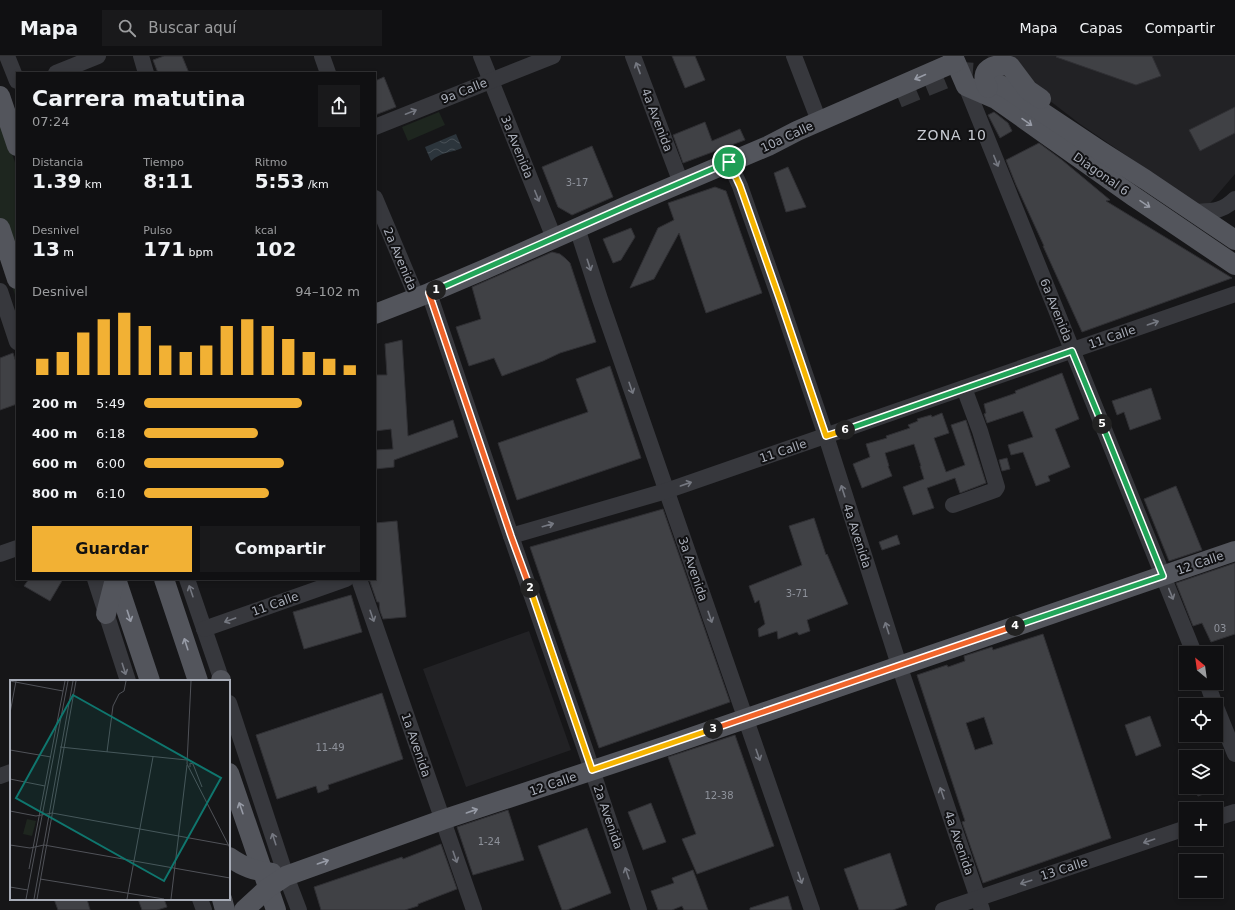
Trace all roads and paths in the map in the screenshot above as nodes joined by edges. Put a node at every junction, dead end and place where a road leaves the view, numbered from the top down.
1 (7, 56) edge
2 (98, 56) edge
3 (140, 56) edge
4 (322, 56) edge
5 (480, 56) edge
6 (552, 56) edge
7 (633, 56) edge
8 (794, 56) edge
9 (954, 59) edge
10 (58, 72) edge
11 (146, 72) edge
12 (328, 72) edge
13 (16, 78) edge
14 (988, 79) tunnel mouth
15 (490, 80) junction
16 (966, 86) junction
17 (0, 96) edge
18 (898, 98) tunnel mouth
19 (996, 99) junction
20 (819, 122) junction
21 (376, 127) edge
22 (16, 143) edge
23 (768, 146) junction
24 (729, 162) junction
25 (1146, 180) junction
26 (681, 183) junction
27 (1235, 199) edge
28 (376, 200) edge
29 (1194, 212) junction
30 (16, 225) edge
31 (0, 226) edge
32 (577, 228) junction
33 (554, 238) junction
34 (1235, 240) edge
35 (16, 242) edge
36 (1235, 265) edge
37 (16, 276) edge
38 (0, 294) edge
39 (1235, 294) edge
40 (423, 295) junction
41 (376, 314) edge
42 (16, 339) edge
43 (1072, 351) junction
44 (964, 388) junction
45 (826, 436) junction
46 (666, 491) junction
47 (953, 505) dead end
48 (511, 536) junction
49 (16, 548) edge
50 (1235, 550) edge
51 (0, 554) edge
52 (1163, 576) junction
53 (95, 580) edge
54 (116, 580) edge
55 (116, 580) edge
56 (164, 580) edge
57 (187, 580) edge
58 (343, 580) edge
59 (359, 580) edge
60 (106, 614) junction
61 (204, 629) junction
62 (1191, 646) edge
63 (899, 665) junction
64 (128, 680) edge
65 (150, 680) edge
66 (198, 680) edge
67 (221, 680) edge
68 (230, 706) edge
69 (745, 718) junction
70 (1223, 724) edge
71 (1235, 754) edge
72 (592, 770) junction
73 (10, 772) edge
74 (0, 776) edge
75 (230, 776) edge
76 (1235, 812) edge
77 (1223, 816) edge
78 (442, 820) junction
79 (1179, 831) edge
80 (230, 859) edge
81 (286, 876) junction
82 (265, 880) junction
83 (200, 900) edge
84 (222, 900) edge
85 (980, 904) edge
86 (204, 910) edge
87 (226, 910) edge
88 (244, 910) edge
89 (276, 910) edge
90 (299, 910) edge
91 (474, 910) edge
92 (639, 910) edge
93 (812, 910) edge
94 (942, 910) edge

1 - 13 street
2 - 10 street
3 - 11 street
4 - 12 street
5 - 15 street, 3a Avenida
6 - 15 street, 9a Calle
26 -> 7 street, 4a Avenida
8 - 20 street
9 - 16 main road, 6a Avenida
9 -> 20 main road, 10a Calle
14 - 25 main road, Diagonal 6
21 -> 15 street, 9a Calle
15 -> 33 street, 3a Avenida
16 - 19 main road, Diagonal 6
16 -> 43 street, 6a Avenida
17 - 22 main road
18 - 23 main road
19 - 25 main road
19 -> 36 main road, Diagonal 6
20 - 23 main road, 10a Calle
23 - 24 main road, 10a Calle
24 - 26 main road, 10a Calle
24 - 45 street, 4a Avenida
25 - 29 main road, Diagonal 6
26 - 32 main road, 10a Calle
27 - 29 street
28 - 40 street, 2a Avenida
29 - 34 main road, Diagonal 6
30 - 31 main road
31 - 35 main road
31 - 37 main road
32 - 33 main road, 10a Calle
32 -> 46 street, 3a Avenida
33 - 40 main road, 10a Calle
38 - 42 street
43 -> 39 street, 11 Calle
40 - 41 main road, 10a Calle
40 - 48 street, 2a Avenida
43 - 44 street, 11 Calle
43 - 52 street, 6a Avenida
44 - 45 street, 11 Calle
44 - 47 street
46 -> 45 street, 11 Calle
63 -> 45 street, 4a Avenida
48 -> 46 street, 11 Calle
46 -> 69 street, 3a Avenida
48 - 72 street, 2a Avenida
49 - 51 street
50 - 52 main road, 12 Calle
52 -> 62 street, 6a Avenida
52 - 63 main road, 12 Calle
53 - 60 street
54 - 60 main road
55 -> 65 main road
66 -> 56 main road
61 -> 57 street
58 -> 61 street, 11 Calle
59 -> 78 street, 1a Avenida
60 -> 64 street
61 - 67 street
63 - 69 main road, 12 Calle
85 -> 63 street, 4a Avenida
81 -> 68 street
69 - 72 main road, 12 Calle
69 -> 93 street, 3a Avenida
70 - 71 street
78 -> 72 main road, 12 Calle
92 -> 72 street, 2a Avenida
73 - 74 street
82 -> 75 main road
76 - 77 street
81 -> 78 main road, 12 Calle
78 -> 91 street, 1a Avenida
79 -> 85 street, 13 Calle
80 - 82 main road
81 - 82 main road
81 - 90 street
82 - 88 main road
82 - 89 main road
83 - 86 street
84 - 87 main road
85 - 94 street, 13 Calle

